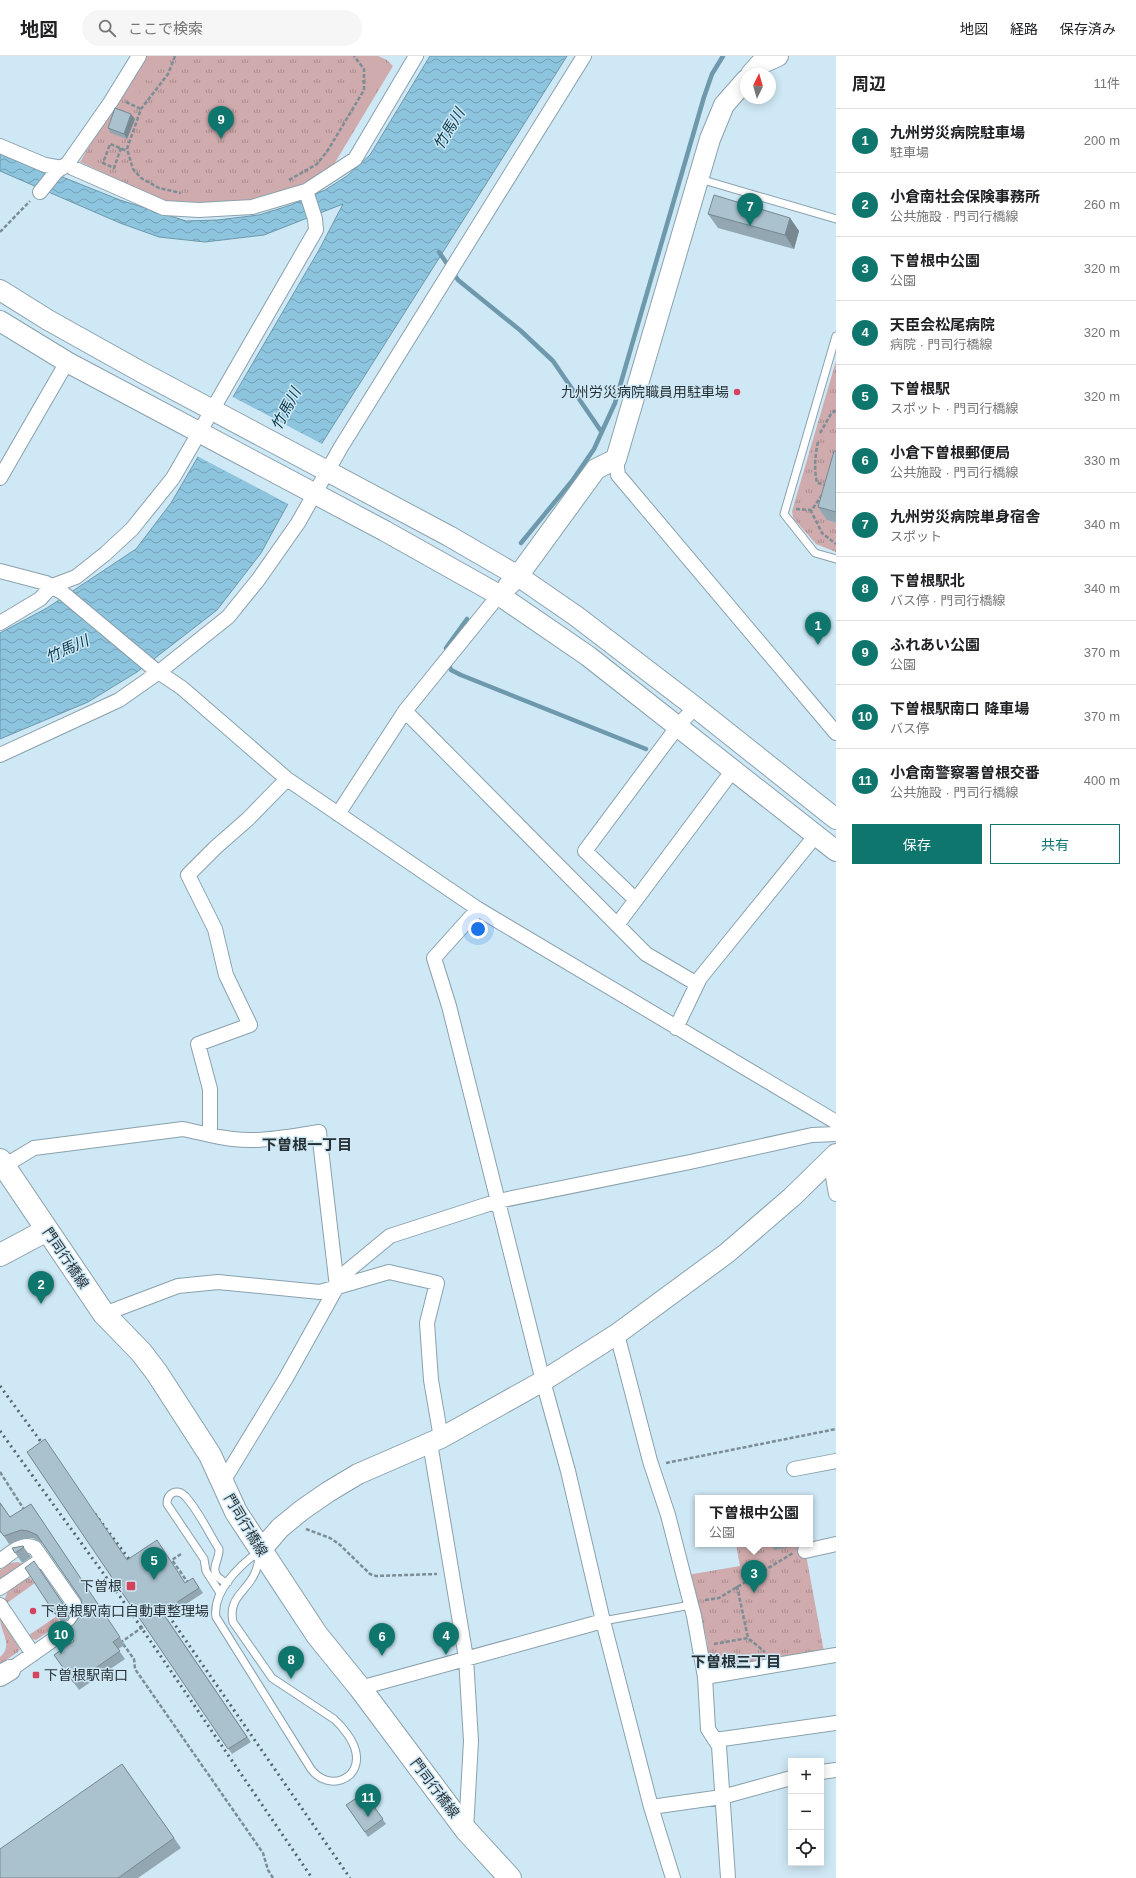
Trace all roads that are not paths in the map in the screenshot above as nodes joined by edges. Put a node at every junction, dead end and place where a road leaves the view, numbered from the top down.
1 (138, 56) edge
2 (416, 56) edge
3 (584, 56) edge
4 (778, 56) edge
5 (756, 68) edge
6 (740, 87) edge
7 (0, 146) edge
8 (62, 168) junction
9 (698, 178) junction
10 (306, 191) junction
11 (40, 192) road end
12 (836, 219) edge
13 (0, 290) edge
14 (0, 321) edge
15 (836, 336) edge
16 (67, 362) junction
17 (215, 411) junction
18 (202, 435) junction
19 (616, 459) junction
20 (325, 470) junction
21 (0, 478) edge
22 (312, 493) junction
23 (836, 559) edge
24 (0, 571) edge
25 (518, 576) junction
26 (57, 590) junction
27 (499, 595) junction
28 (0, 623) edge
29 (157, 671) junction
30 (695, 707) junction
31 (405, 711) junction
32 (678, 726) junction
33 (836, 733) edge
34 (0, 755) edge
35 (734, 770) junction
36 (287, 779) junction
37 (338, 814) junction
38 (836, 819) edge
39 (816, 835) junction
40 (836, 851) edge
41 (636, 900) junction
42 (478, 909) junction
43 (617, 925) junction
44 (697, 984) junction
45 (676, 1028) junction
46 (836, 1122) edge
47 (836, 1134) edge
48 (210, 1135) junction
49 (833, 1156) edge
50 (2, 1163) edge
51 (836, 1194) edge
52 (498, 1201) junction
53 (47, 1230) junction
54 (0, 1255) edge
55 (337, 1287) junction
56 (104, 1314) junction
57 (617, 1334) junction
58 (543, 1381) junction
59 (436, 1440) junction
60 (836, 1461) edge
61 (794, 1469) dead end
62 (222, 1483) junction
63 (836, 1544) edge
64 (261, 1550) junction
65 (805, 1551) road end
66 (43, 1559) junction
67 (204, 1559) junction
68 (218, 1560) junction
69 (0, 1561) edge
70 (228, 1582) junction
71 (0, 1588) edge
72 (220, 1593) junction
73 (0, 1605) edge
74 (692, 1605) junction
75 (603, 1621) junction
76 (33, 1654) junction
77 (836, 1655) edge
78 (466, 1658) junction
79 (5, 1673) edge
80 (705, 1677) junction
81 (360, 1688) junction
82 (836, 1723) edge
83 (715, 1740) junction
84 (836, 1770) edge
85 (824, 1772) edge
86 (788, 1779) edge
87 (722, 1797) junction
88 (650, 1807) junction
89 (466, 1830) junction
90 (510, 1878) edge
91 (673, 1878) edge
92 (728, 1878) edge

1 - 8 street
2 - 10 street
3 - 20 street
4 - 5 street
6 - 9 street
7 - 8 street
8 - 10 street
8 - 11 street
9 - 12 lane
9 - 19 street
10 - 17 street
13 - 17 street
14 - 16 street
15 - 23 lane
16 - 18 street
16 - 21 street
17 - 18 street
17 - 20 street
18 - 22 street
18 - 26 street
19 - 25 street
19 - 33 street
20 - 22 street
20 - 25 street
22 - 27 street
22 - 29 street
24 - 26 street
25 - 27 street
25 - 30 street
26 - 28 street
26 - 29 street
27 - 31 street
27 - 32 street
29 - 34 street
29 - 36 street
30 - 32 street
30 - 38 street
31 - 37 street
31 - 43 street
32 - 35 street
32 - 41 street
35 - 39 street
35 - 41 street
36 - 37 street
36 - 48 street
37 - 42 street
39 - 40 street
39 - 44 street
41 - 43 street
42 - 45 street
42 - 52 street
43 - 44 street
44 - 45 street
45 - 46 street
47 - 52 street
48 - 50 street
48 - 55 street
49 - 51 street
49 - 57 street
50 - 53 main road, 門司行橋線
52 - 55 street
52 - 58 street
53 - 54 main road
53 - 56 main road, 門司行橋線
55 - 56 street
55 - 59 street
55 - 62 street
56 - 62 main road, 門司行橋線
57 - 58 street
57 - 74 street
58 - 59 street
58 - 75 street
59 - 64 street
59 - 78 street
60 - 61 street
62 - 64 main road, 門司行橋線
63 - 65 street
64 - 70 lane
64 - 72 lane
64 - 81 main road, 門司行橋線
66 - 69 street
66 - 71 street
66 - 76 street
67 - 68 lane
67 - 68 lane
67 - 72 lane
68 - 70 lane
70 - 72 lane
73 - 76 street
74 - 75 lane
74 - 80 street
75 - 78 street
75 - 88 street
76 - 79 street
77 - 80 street
78 - 81 street
78 - 89 street
80 - 83 street
81 - 89 main road, 門司行橋線
82 - 83 street
83 - 87 street
84 - 85 street
86 - 87 street
87 - 88 street
87 - 92 street
88 - 91 street
89 - 90 main road, 門司行橋線

